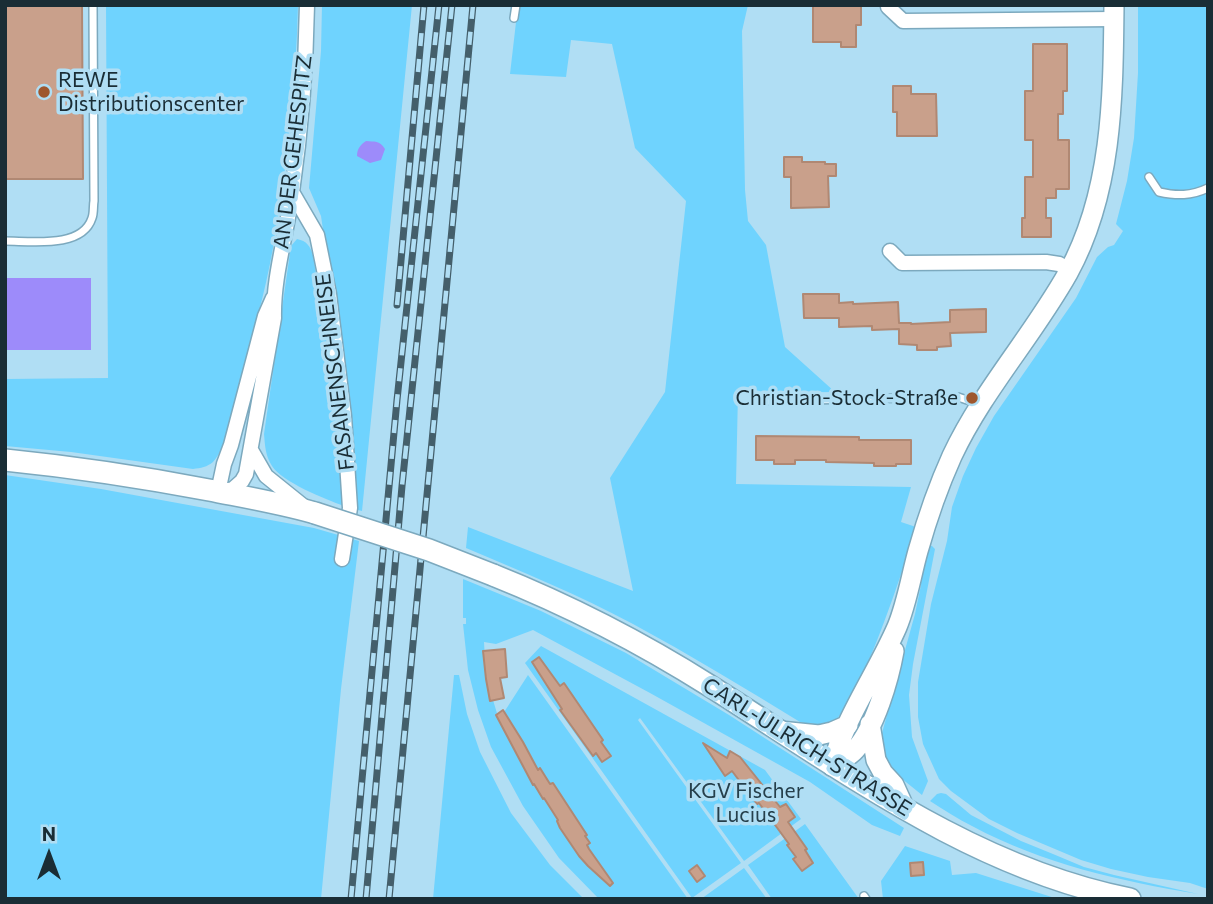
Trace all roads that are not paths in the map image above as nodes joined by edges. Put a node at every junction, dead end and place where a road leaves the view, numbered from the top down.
1 (93, 5) edge
2 (307, 5) edge
3 (516, 5) edge
4 (888, 7) dead end
5 (1114, 12) edge
6 (514, 18) dead end
7 (1149, 177) dead end
8 (1208, 188) edge
9 (292, 192) junction
10 (5, 241) edge
11 (890, 251) dead end
12 (1070, 270) junction
13 (273, 298) junction
14 (757, 401) dead end
15 (980, 404) junction
16 (251, 450) junction
17 (5, 460) edge
18 (218, 492) junction
19 (312, 512) junction
20 (342, 559) dead end
21 (898, 626) junction
22 (870, 724) junction
23 (848, 725) junction
24 (780, 731) junction
25 (832, 766) junction
26 (905, 808) junction
27 (1103, 896) edge
28 (1130, 899) edge

1 - 10 lane
2 - 9 street, AN DER GEHESPITZ
3 - 6 lane
4 - 5 street
5 - 12 street
7 - 8 lane
9 - 13 street, AN DER GEHESPITZ
9 - 20 street, FASANENSCHNEISE
11 - 12 street
12 - 15 street
13 - 16 street, AN DER GEHESPITZ
13 - 18 street, AN DER GEHESPITZ
14 - 15 lane
15 - 21 street
16 - 18 street, AN DER GEHESPITZ
16 - 19 street
17 - 18 main road, CARL-ULRICH-STRASSE
18 - 19 main road, CARL-ULRICH-STRASSE
19 - 24 main road, CARL-ULRICH-STRASSE, bridge
21 - 22 street
21 - 23 street
22 - 25 street
22 - 26 street
23 - 24 street
23 - 25 street
24 - 25 main road, CARL-ULRICH-STRASSE
25 - 26 main road, CARL-ULRICH-STRASSE
26 - 27 main road, CARL-ULRICH-STRASSE
27 - 28 main road, CARL-ULRICH-STRASSE

